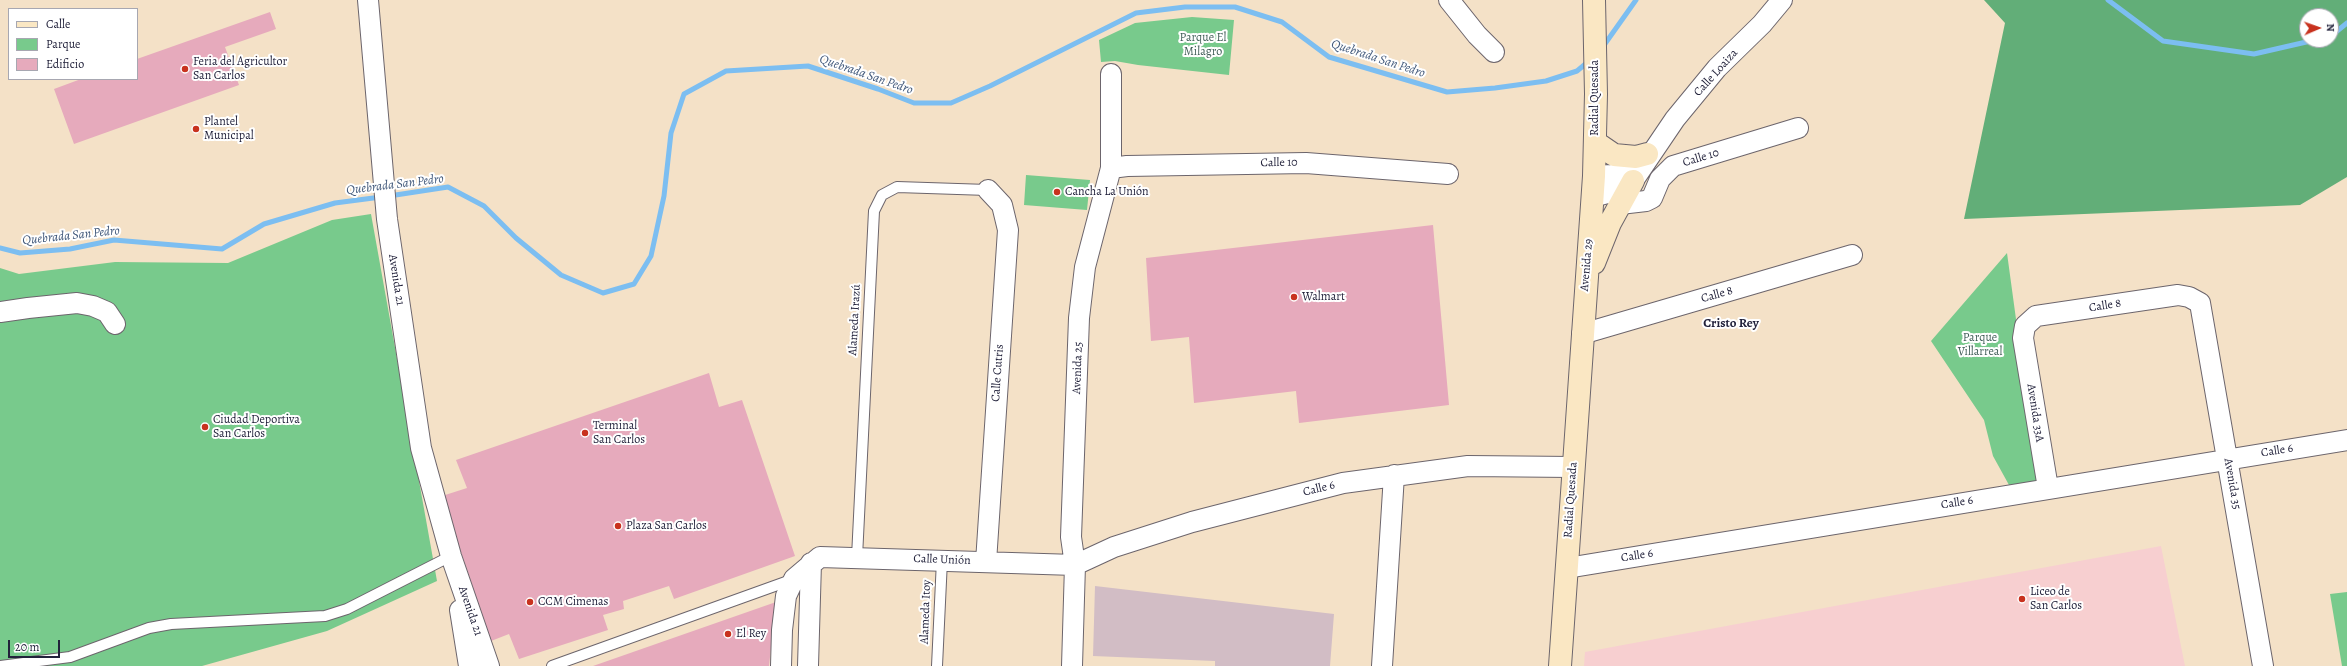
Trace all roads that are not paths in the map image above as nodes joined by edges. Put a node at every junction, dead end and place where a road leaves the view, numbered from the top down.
1 (368, 0) edge
2 (1449, 0) edge
3 (1594, 0) edge
4 (1782, 0) edge
5 (1494, 52) dead end
6 (1111, 74) dead end
7 (1798, 128) dead end
8 (1595, 142) junction
9 (1650, 152) junction
10 (1111, 168) junction
11 (1448, 174) dead end
12 (1633, 181) junction
13 (1593, 186) junction
14 (988, 190) joint
15 (1620, 204) junction
16 (1852, 255) dead end
17 (1584, 297) junction
18 (2200, 303) joint
19 (0, 312) edge
20 (115, 324) dead end
21 (1582, 334) junction
22 (2023, 338) joint
23 (2347, 440) edge
24 (2228, 459) junction
25 (1574, 466) junction
26 (1394, 475) junction
27 (2048, 488) junction
28 (451, 556) junction
29 (857, 557) junction
30 (942, 560) junction
31 (986, 562) junction
32 (811, 563) junction
33 (1075, 565) junction
34 (1566, 568) junction
35 (794, 579) junction
36 (0, 666) edge
37 (469, 666) edge
38 (489, 666) edge
39 (552, 666) edge
40 (781, 666) edge
41 (808, 666) edge
42 (937, 666) edge
43 (1072, 666) edge
44 (1382, 666) edge
45 (1560, 666) edge
46 (2263, 666) edge

1 - 28 street, Avenida 21
2 - 5 street
3 - 8 main road, Radial Quesada
4 - 9 street, Calle Loaiza
6 - 10 street, Avenida 25
7 - 15 street, Calle 10
8 - 9 main road
8 - 13 main road, Radial Quesada
9 - 12 street, Calle Loaiza
9 - 13 street, Calle Loaiza
10 - 11 street, Calle 10
10 - 33 street, Avenida 25
12 - 13 street, Calle Loaiza
12 - 15 main road, Calle Loaiza
13 - 17 main road, Avenida 29
14 - 29 lane, Alameda Irazú
14 - 31 street, Calle Cutris
15 - 17 main road, Calle Loaiza
16 - 21 street, Calle 8
17 - 21 main road, Avenida 29
18 - 22 street, Calle 8
18 - 24 street, Avenida 35
19 - 20 street
21 - 25 main road, Radial Quesada
22 - 27 street, Avenida 33A
23 - 24 street, Calle 6
24 - 27 street, Calle 6
24 - 46 street, Avenida 35
25 - 26 street, Calle 6
25 - 34 main road, Radial Quesada
26 - 33 street, Calle 6
26 - 44 street
27 - 34 street, Calle 6
28 - 36 lane
28 - 37 street, Avenida 21
28 - 38 street, Avenida 21
29 - 30 street, Calle Unión
29 - 32 street, Calle Unión
30 - 31 street, Calle Unión
30 - 42 lane, Alameda Itoy
31 - 33 street, Calle Unión
32 - 35 street, Calle Unión
32 - 41 street
33 - 43 street, Avenida 25
34 - 45 main road, Radial Quesada
35 - 39 lane
35 - 40 street, Calle Unión

